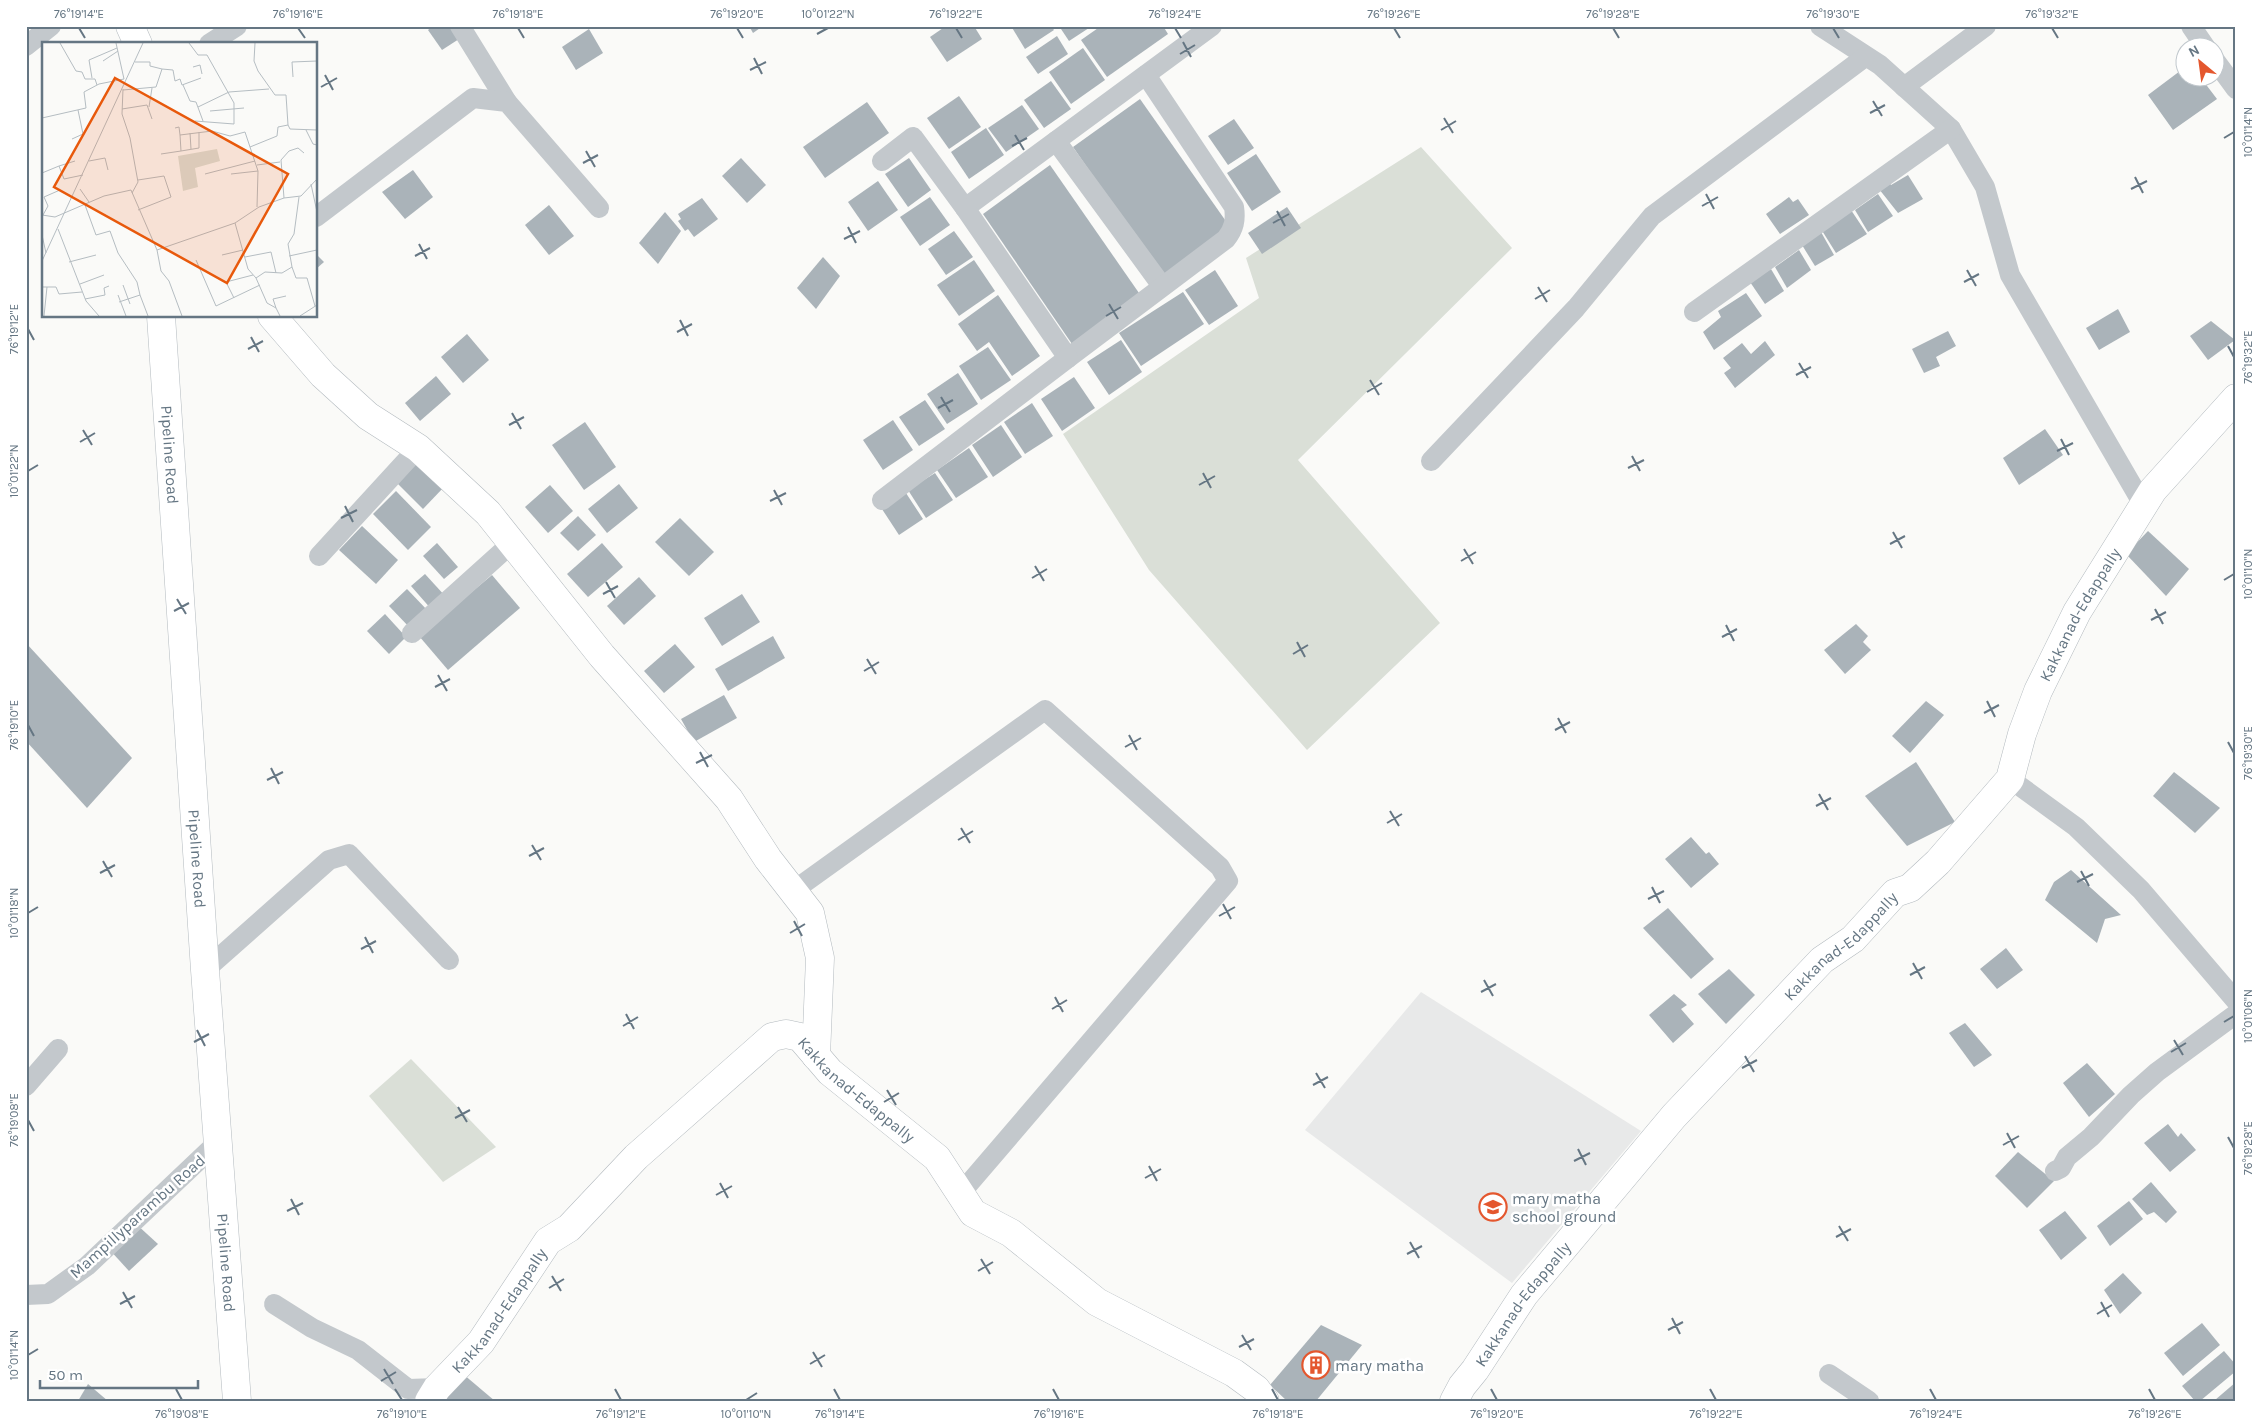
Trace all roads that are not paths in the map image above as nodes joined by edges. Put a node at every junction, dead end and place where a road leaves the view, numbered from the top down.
1 (51, 26) edge
2 (130, 26) edge
3 (237, 26) edge
4 (460, 26) edge
5 (1212, 26) edge
6 (1820, 26) edge
7 (1986, 26) edge
8 (2191, 26) edge
9 (2199, 38) edge
10 (137, 42) edge
11 (212, 42) edge
12 (26, 46) edge
13 (1865, 57) junction
14 (2224, 73) edge
15 (1146, 75) junction
16 (1904, 87) junction
17 (2236, 89) edge
18 (506, 102) junction
19 (1951, 129) junction
20 (1056, 141) junction
21 (882, 161) dead end
22 (599, 208) dead end
23 (965, 208) junction
24 (318, 215) edge
25 (1162, 286) junction
26 (1694, 312) dead end
27 (161, 318) edge
28 (274, 318) edge
29 (1068, 358) junction
30 (2236, 398) edge
31 (418, 448) junction
32 (1431, 462) dead end
33 (882, 500) dead end
34 (2144, 506) junction
35 (512, 543) junction
36 (319, 556) dead end
37 (412, 633) dead end
38 (2010, 779) junction
39 (793, 891) junction
40 (449, 960) dead end
41 (205, 970) junction
42 (2236, 1001) edge
43 (2236, 1014) edge
44 (58, 1049) dead end
45 (816, 1056) junction
46 (26, 1086) edge
47 (219, 1141) junction
48 (2055, 1171) dead end
49 (960, 1194) junction
50 (26, 1295) edge
51 (274, 1304) dead end
52 (1829, 1374) dead end
53 (433, 1395) edge
54 (237, 1401) edge
55 (1265, 1401) edge
56 (1454, 1401) edge
57 (1869, 1401) edge

1 - 12 street
2 - 10 street
3 - 11 street
4 - 18 street
5 - 15 street
6 - 13 street
7 - 16 street
8 - 9 street
13 - 16 street
13 - 32 street
14 - 17 street
15 - 20 street
15 - 25 street
16 - 19 street
18 - 22 street
18 - 24 street
19 - 26 street
19 - 34 street
20 - 23 street
20 - 25 street
21 - 23 street
23 - 29 street
25 - 29 street
27 - 41 street, Pipeline Road
28 - 31 street
29 - 33 street
30 - 34 street, Kakkanad-Edappally
31 - 35 street
31 - 36 street
34 - 38 street, Kakkanad-Edappally
35 - 37 street
35 - 39 street
38 - 42 street
38 - 56 street, Kakkanad-Edappally
39 - 45 street
39 - 49 street
40 - 41 street
41 - 47 street, Pipeline Road
43 - 48 street
44 - 46 street
45 - 49 street, Kakkanad-Edappally
45 - 53 street, Kakkanad-Edappally
47 - 50 street, Mampillyparambu Road
47 - 54 street, Pipeline Road
49 - 55 street, Kakkanad-Edappally
51 - 53 street
52 - 57 street

